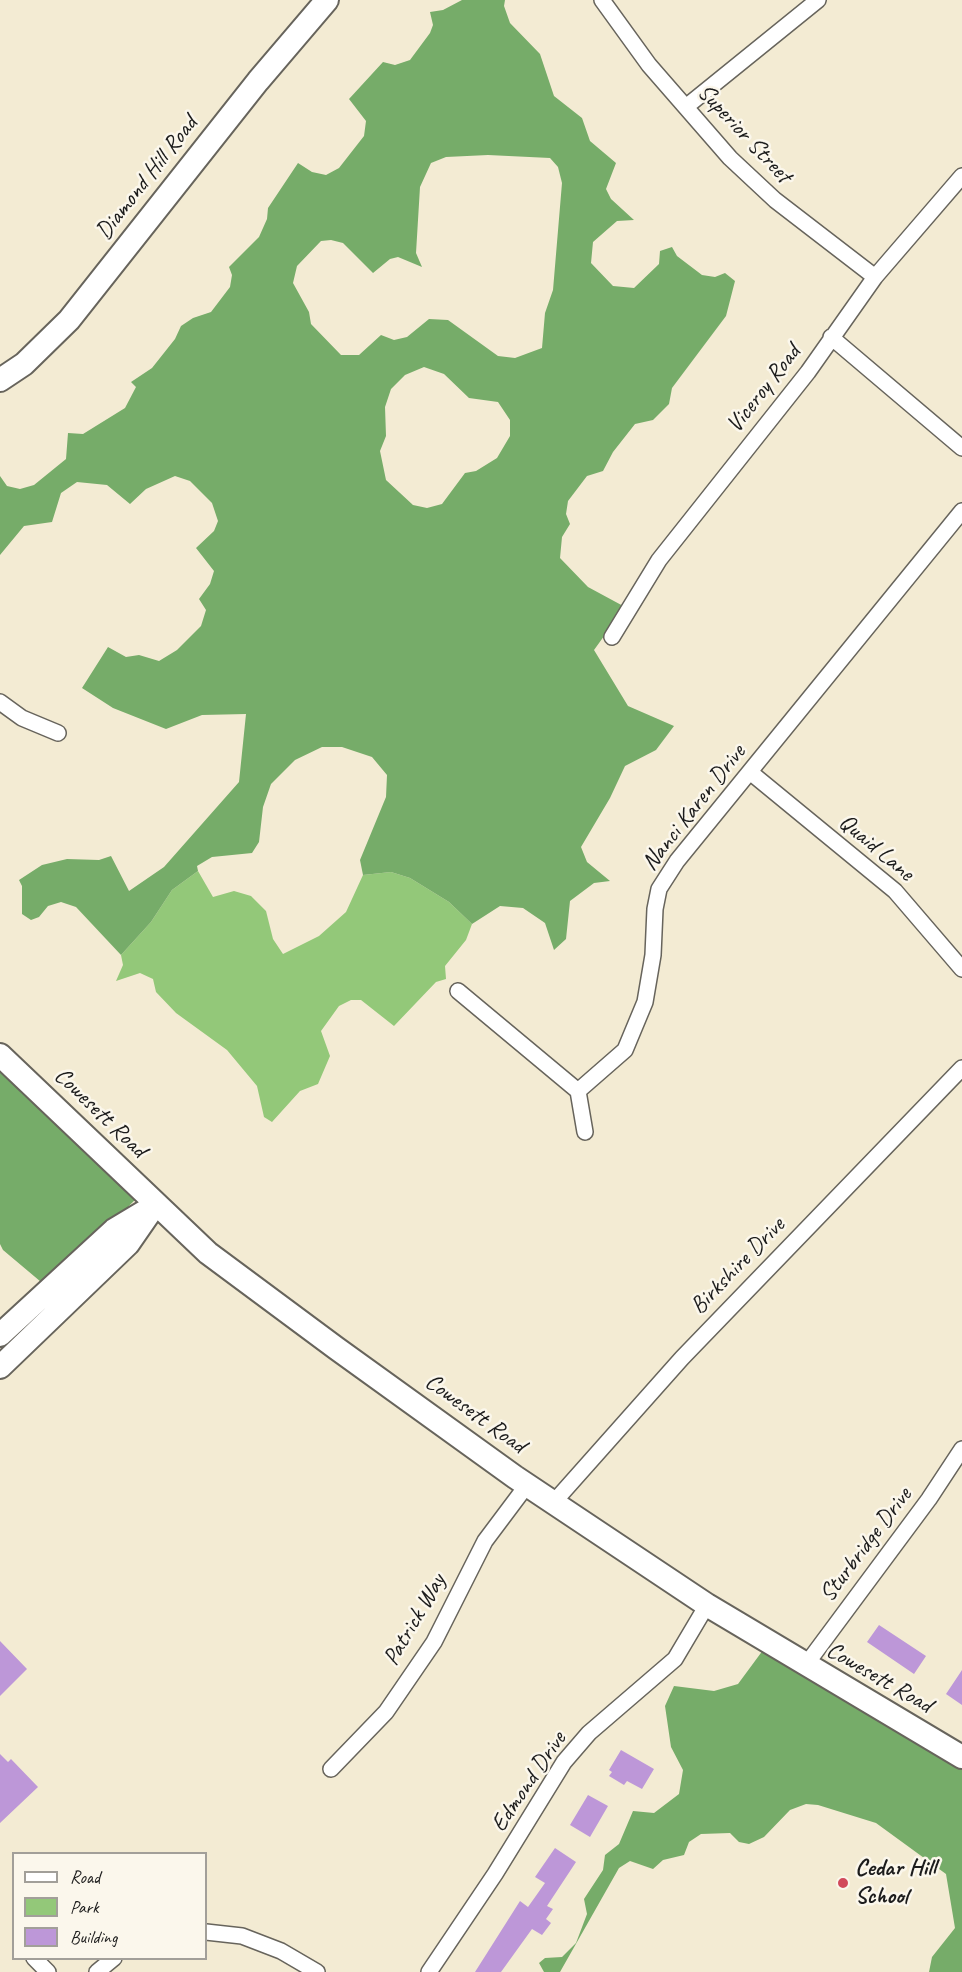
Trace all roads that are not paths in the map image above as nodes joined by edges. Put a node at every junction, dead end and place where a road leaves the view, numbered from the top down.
1 (327, 0) edge
2 (602, 0) edge
3 (818, 0) edge
4 (687, 106) junction
5 (962, 176) edge
6 (875, 277) junction
7 (831, 337) junction
8 (0, 380) edge
9 (962, 448) edge
10 (962, 512) edge
11 (612, 637) dead end
12 (0, 702) edge
13 (58, 733) dead end
14 (750, 772) junction
15 (962, 969) edge
16 (458, 991) dead end
17 (0, 1055) edge
18 (962, 1068) edge
19 (578, 1091) junction
20 (585, 1132) dead end
21 (155, 1205) junction
22 (0, 1335) edge
23 (0, 1367) edge
24 (962, 1449) edge
25 (527, 1485) junction
26 (554, 1502) junction
27 (707, 1605) junction
28 (805, 1666) junction
29 (962, 1757) edge
30 (331, 1769) dead end
31 (207, 1932) edge
32 (35, 1960) edge
33 (113, 1960) edge
34 (48, 1972) edge
35 (97, 1972) edge
36 (317, 1972) edge
37 (429, 1972) edge

1 - 8 main road, Diamond Hill Road
2 - 4 street, Superior Street
3 - 4 street
4 - 6 street, Superior Street
5 - 6 street, Viceroy Road
6 - 7 street, Viceroy Road
7 - 9 street
7 - 11 street, Viceroy Road
10 - 14 street, Nanci Karen Drive
12 - 13 street
14 - 15 street, Quaid Lane
14 - 19 street, Nanci Karen Drive
16 - 19 street
17 - 21 main road, Cowesett Road
18 - 26 street, Birkshire Drive
19 - 20 street
21 - 22 main road
21 - 23 main road
21 - 25 main road, Cowesett Road
24 - 28 street, Sturbridge Drive
25 - 26 main road, Cowesett Road
25 - 30 street, Patrick Way
26 - 27 main road, Cowesett Road
27 - 28 main road, Cowesett Road
27 - 37 street, Edmond Drive
28 - 29 main road, Cowesett Road
31 - 36 street
32 - 34 street
33 - 35 street

